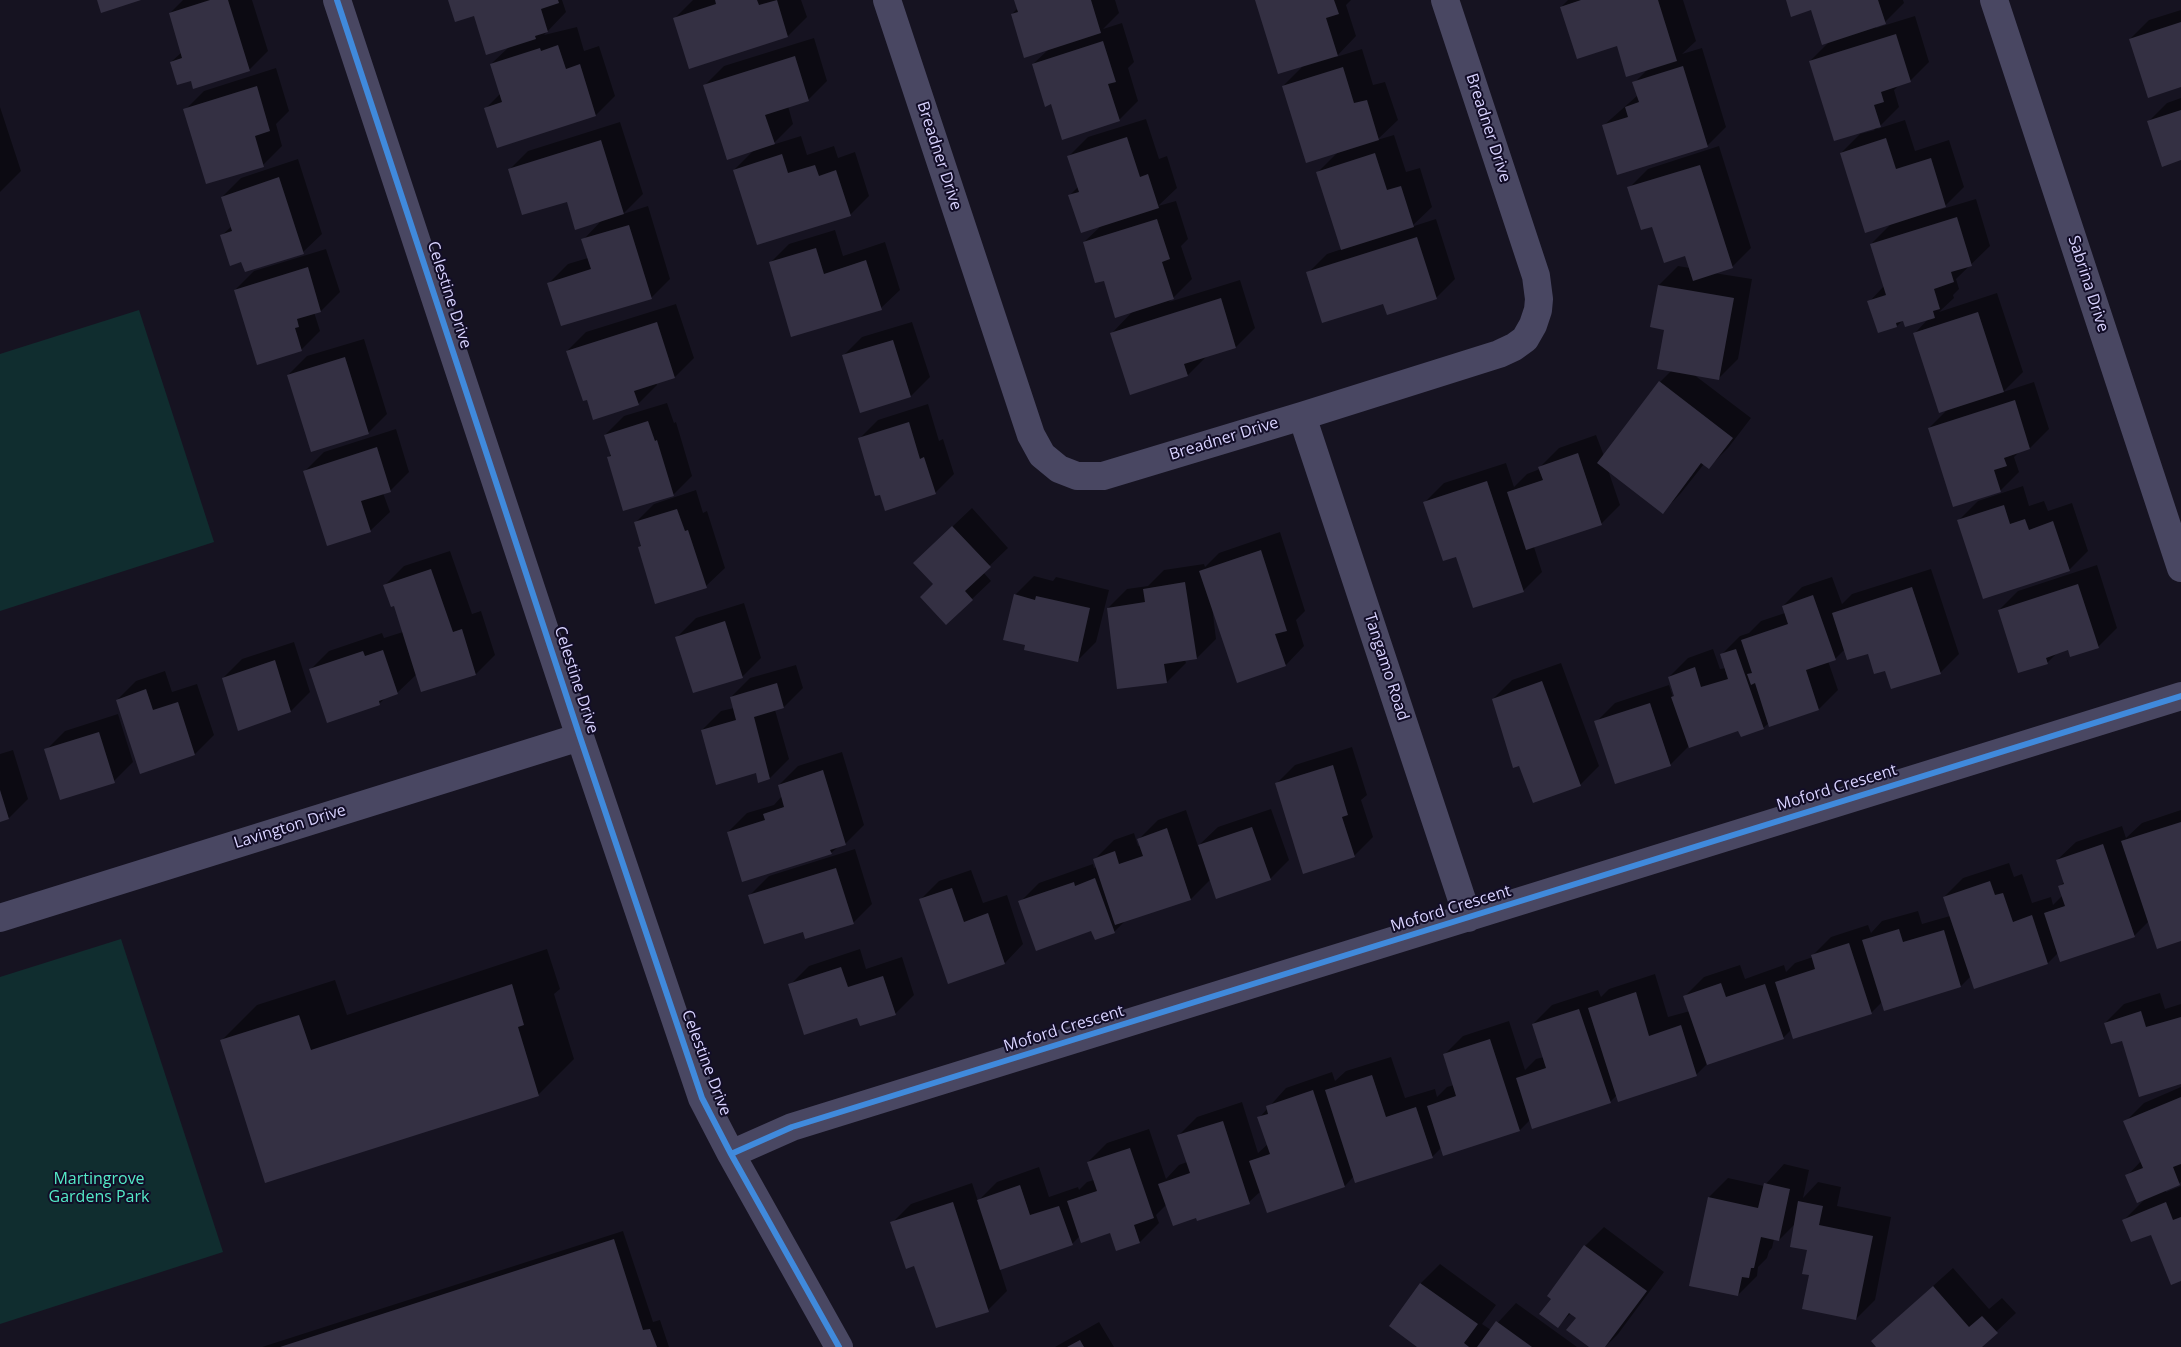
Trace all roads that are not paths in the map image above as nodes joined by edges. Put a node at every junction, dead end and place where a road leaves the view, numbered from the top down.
1 (338, 0) edge
2 (887, 0) edge
3 (1445, 0) edge
4 (1994, 0) edge
5 (1302, 416) junction
6 (2181, 568) edge
7 (2181, 696) edge
8 (580, 737) junction
9 (0, 918) edge
10 (1468, 918) junction
11 (731, 1154) junction
12 (839, 1347) edge

1 - 8 street, Celestine Drive
2 - 5 street, Breadner Drive
3 - 5 street, Breadner Drive
4 - 6 street, Sabrina Drive
5 - 10 street, Tangamo Road
7 - 10 street, Moford Crescent
8 - 9 street, Lavington Drive
8 - 11 street, Celestine Drive
10 - 11 street, Moford Crescent
11 - 12 street, Celestine Drive

